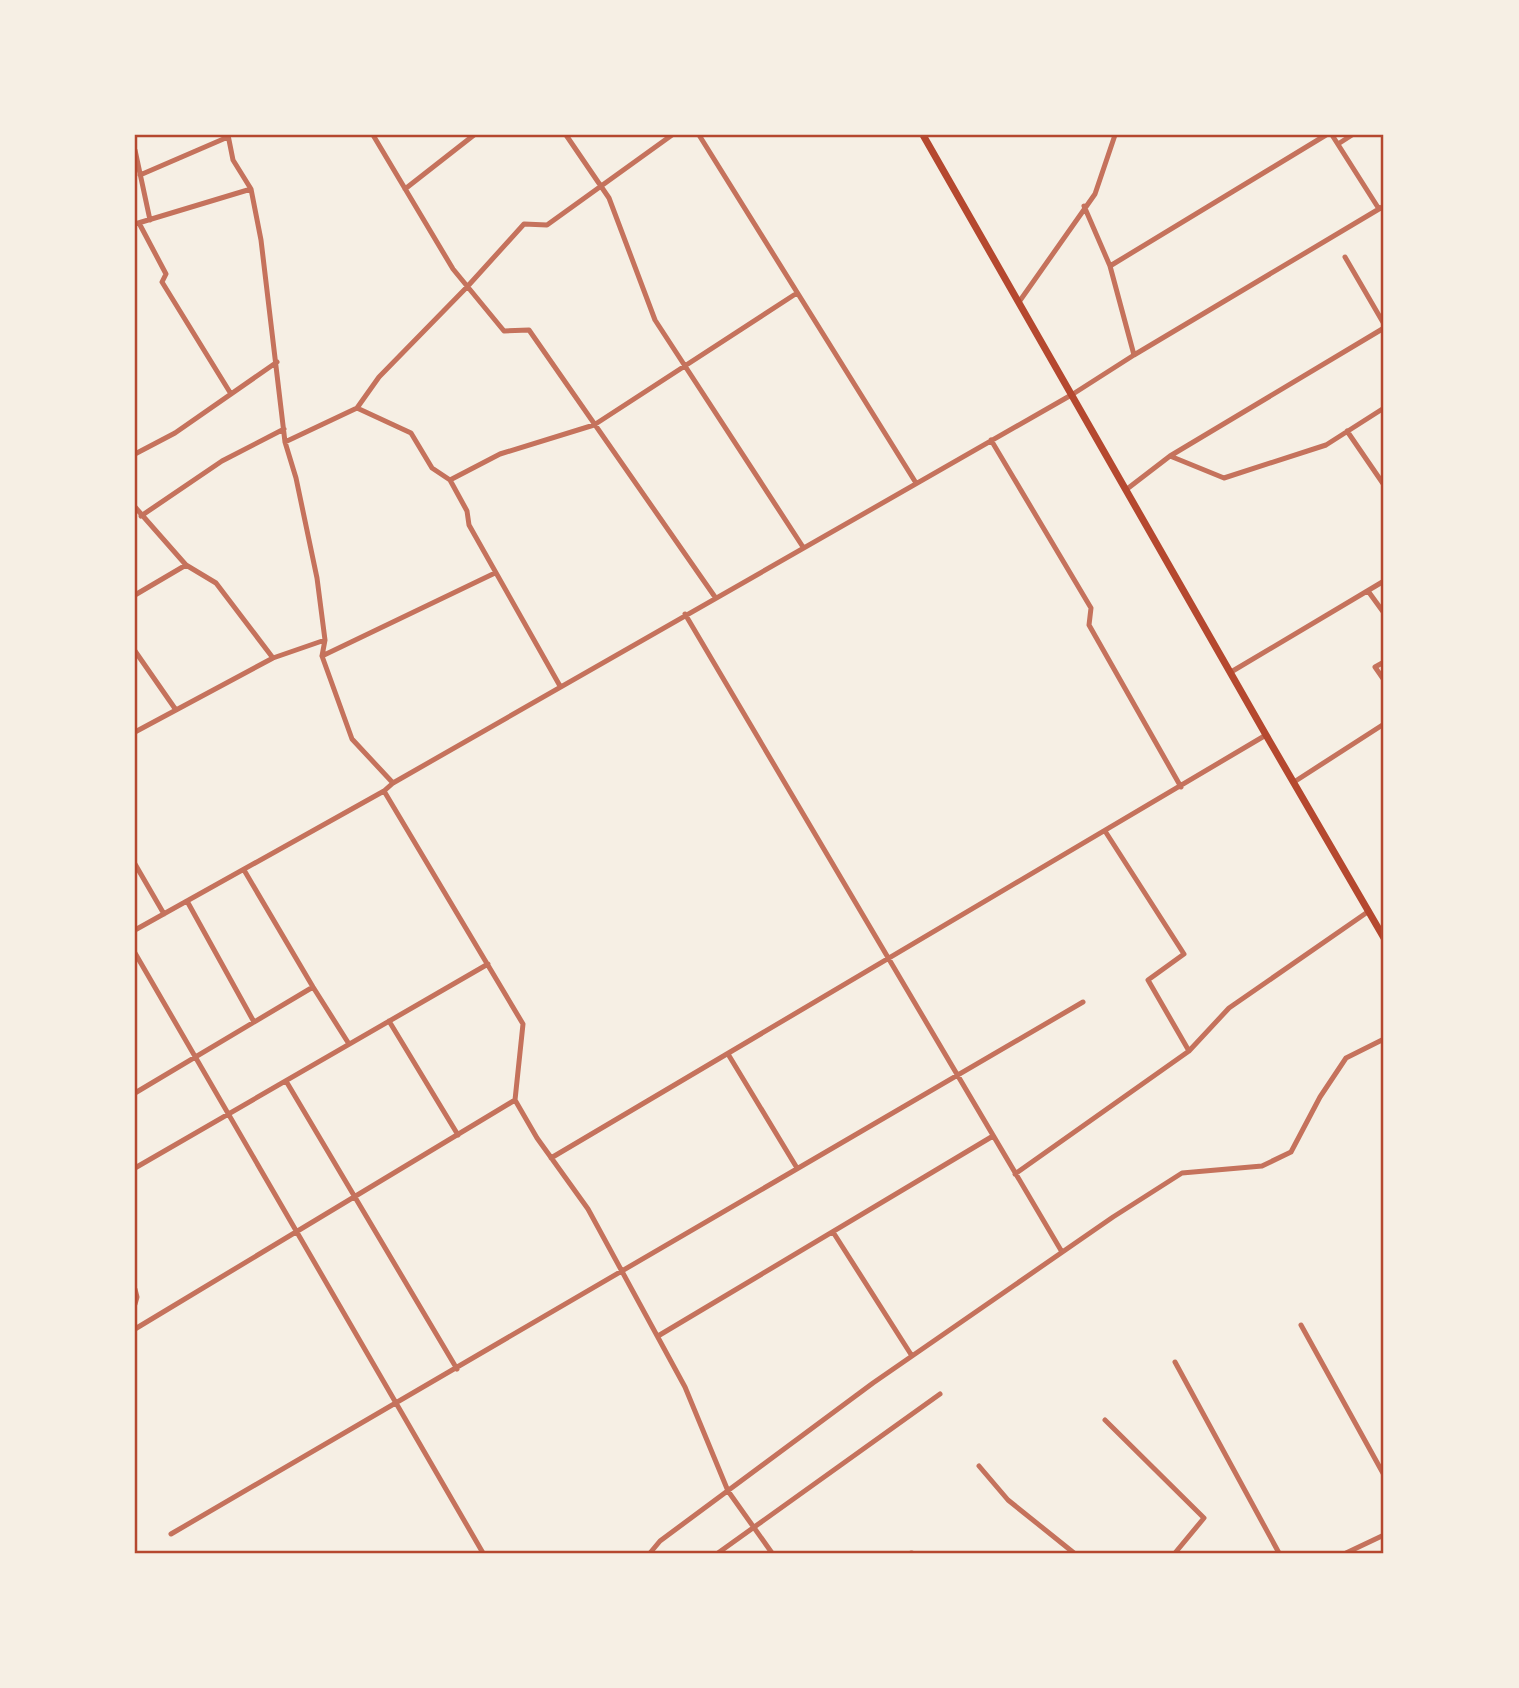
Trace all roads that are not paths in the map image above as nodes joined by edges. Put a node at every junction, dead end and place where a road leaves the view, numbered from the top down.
1 (373, 135) edge
2 (474, 135) edge
3 (566, 135) edge
4 (672, 135) edge
5 (699, 135) edge
6 (923, 135) edge
7 (1115, 135) edge
8 (1326, 135) edge
9 (1332, 135) edge
10 (1352, 135) edge
11 (228, 136) edge
12 (1338, 144) junction
13 (135, 150) edge
14 (140, 175) junction
15 (601, 186) junction
16 (251, 189) junction
17 (405, 189) junction
18 (1084, 206) junction
19 (1382, 208) edge
20 (150, 220) junction
21 (137, 223) edge
22 (1345, 257) dead end
23 (1110, 266) junction
24 (467, 287) junction
25 (797, 293) junction
26 (1019, 302) junction
27 (1384, 326) edge
28 (1133, 355) junction
29 (277, 362) junction
30 (685, 365) junction
31 (231, 394) junction
32 (1073, 394) junction
33 (356, 408) junction
34 (1384, 408) edge
35 (594, 425) junction
36 (284, 429) junction
37 (1347, 431) junction
38 (991, 440) junction
39 (285, 442) junction
40 (135, 454) edge
41 (1170, 456) junction
42 (450, 480) junction
43 (916, 483) junction
44 (1384, 485) edge
45 (1127, 489) junction
46 (135, 507) edge
47 (141, 516) junction
48 (803, 547) junction
49 (186, 565) junction
50 (495, 573) junction
51 (1384, 581) edge
52 (1368, 591) junction
53 (135, 595) edge
54 (715, 597) junction
55 (1384, 613) edge
56 (685, 614) junction
57 (325, 640) junction
58 (135, 651) edge
59 (322, 656) junction
60 (273, 658) junction
61 (1384, 662) edge
62 (1231, 672) junction
63 (1384, 680) edge
64 (561, 686) junction
65 (176, 710) junction
66 (1384, 724) edge
67 (135, 732) edge
68 (1266, 735) junction
69 (1294, 782) junction
70 (393, 783) junction
71 (1181, 786) junction
72 (384, 791) junction
73 (1105, 831) junction
74 (135, 864) edge
75 (244, 870) junction
76 (187, 901) junction
77 (1368, 911) junction
78 (164, 914) junction
79 (135, 930) edge
80 (1384, 938) edge
81 (135, 953) edge
82 (888, 959) junction
83 (488, 964) junction
84 (313, 987) junction
85 (1083, 1002) dead end
86 (389, 1021) junction
87 (254, 1022) junction
88 (1384, 1038) edge
89 (349, 1044) junction
90 (1189, 1051) junction
91 (728, 1054) junction
92 (195, 1057) junction
93 (957, 1075) junction
94 (286, 1081) junction
95 (135, 1093) edge
96 (515, 1100) junction
97 (228, 1114) junction
98 (458, 1135) junction
99 (993, 1136) junction
100 (551, 1158) junction
101 (135, 1168) edge
102 (797, 1168) junction
103 (1016, 1174) junction
104 (355, 1197) junction
105 (297, 1232) junction
106 (833, 1232) junction
107 (1062, 1252) junction
108 (621, 1270) junction
109 (135, 1289) edge
110 (135, 1304) edge
111 (1301, 1325) dead end
112 (135, 1329) edge
113 (658, 1336) junction
114 (912, 1356) junction
115 (1175, 1362) dead end
116 (457, 1369) junction
117 (940, 1394) dead end
118 (397, 1404) junction
119 (1105, 1420) dead end
120 (979, 1466) dead end
121 (1384, 1475) edge
122 (728, 1490) junction
123 (753, 1527) junction
124 (171, 1534) dead end
125 (1384, 1535) edge
126 (483, 1553) edge
127 (650, 1553) edge
128 (718, 1553) edge
129 (772, 1553) edge
130 (1074, 1553) edge
131 (1175, 1553) edge
132 (1279, 1553) edge
133 (1346, 1553) edge

1 - 17 street
2 - 17 street
3 - 15 street
4 - 15 street
5 - 25 street
6 - 26 main road
7 - 18 street
8 - 23 street
9 - 12 street
10 - 12 street
11 - 14 street
11 - 16 street
12 - 19 street
13 - 14 street
14 - 20 street
15 - 24 street
15 - 30 street
16 - 20 street
16 - 29 street
17 - 24 street
18 - 23 street
18 - 26 street
19 - 28 street
20 - 21 street
21 - 31 street
22 - 27 street
23 - 28 street
24 - 33 street
24 - 35 street
25 - 30 street
25 - 43 street
26 - 32 main road
27 - 41 street
28 - 32 street
29 - 31 street
29 - 36 street
30 - 35 street
30 - 48 street
31 - 40 street
32 - 38 street
32 - 45 main road
33 - 39 street
33 - 42 street
34 - 37 street
35 - 42 street
35 - 54 street
36 - 39 street
36 - 47 street
37 - 41 street
37 - 44 street
38 - 43 street
38 - 71 street
39 - 57 street
41 - 45 street
42 - 50 street
43 - 48 street
45 - 62 main road
46 - 47 street
47 - 49 street
48 - 54 street
49 - 53 street
49 - 60 street
50 - 59 street
50 - 64 street
51 - 52 street
52 - 55 street
52 - 62 street
54 - 56 street
56 - 64 street
56 - 82 street
57 - 59 street
57 - 60 street
58 - 65 street
59 - 70 street
60 - 65 street
61 - 63 street
62 - 68 main road
64 - 70 street
65 - 67 street
66 - 69 street
68 - 69 main road
68 - 71 street
69 - 77 main road
70 - 72 street
71 - 73 street
72 - 75 street
72 - 83 street
73 - 82 street
73 - 90 street
74 - 78 street
75 - 76 street
75 - 84 street
76 - 78 street
76 - 87 street
77 - 80 main road
77 - 90 street
78 - 79 street
81 - 92 street
82 - 91 street
82 - 93 street
83 - 86 street
83 - 96 street
84 - 87 street
84 - 89 street
85 - 93 street
86 - 89 street
86 - 98 street
87 - 92 street
88 - 107 street
89 - 94 street
90 - 103 street
91 - 100 street
91 - 102 street
92 - 95 street
92 - 97 street
93 - 99 street
93 - 102 street
94 - 97 street
94 - 104 street
96 - 98 street
96 - 100 street
97 - 101 street
97 - 105 street
98 - 104 street
99 - 103 street
99 - 106 street
100 - 108 street
102 - 108 street
103 - 107 street
104 - 105 street
104 - 116 street
105 - 112 street
105 - 118 street
106 - 113 street
106 - 114 street
107 - 114 street
108 - 113 street
108 - 116 street
109 - 110 street
111 - 121 street
113 - 122 street
114 - 122 street
115 - 132 street
116 - 118 street
117 - 123 street
118 - 124 street
118 - 126 street
119 - 131 street
120 - 130 street
122 - 123 street
122 - 127 street
123 - 128 street
123 - 129 street
125 - 133 street

